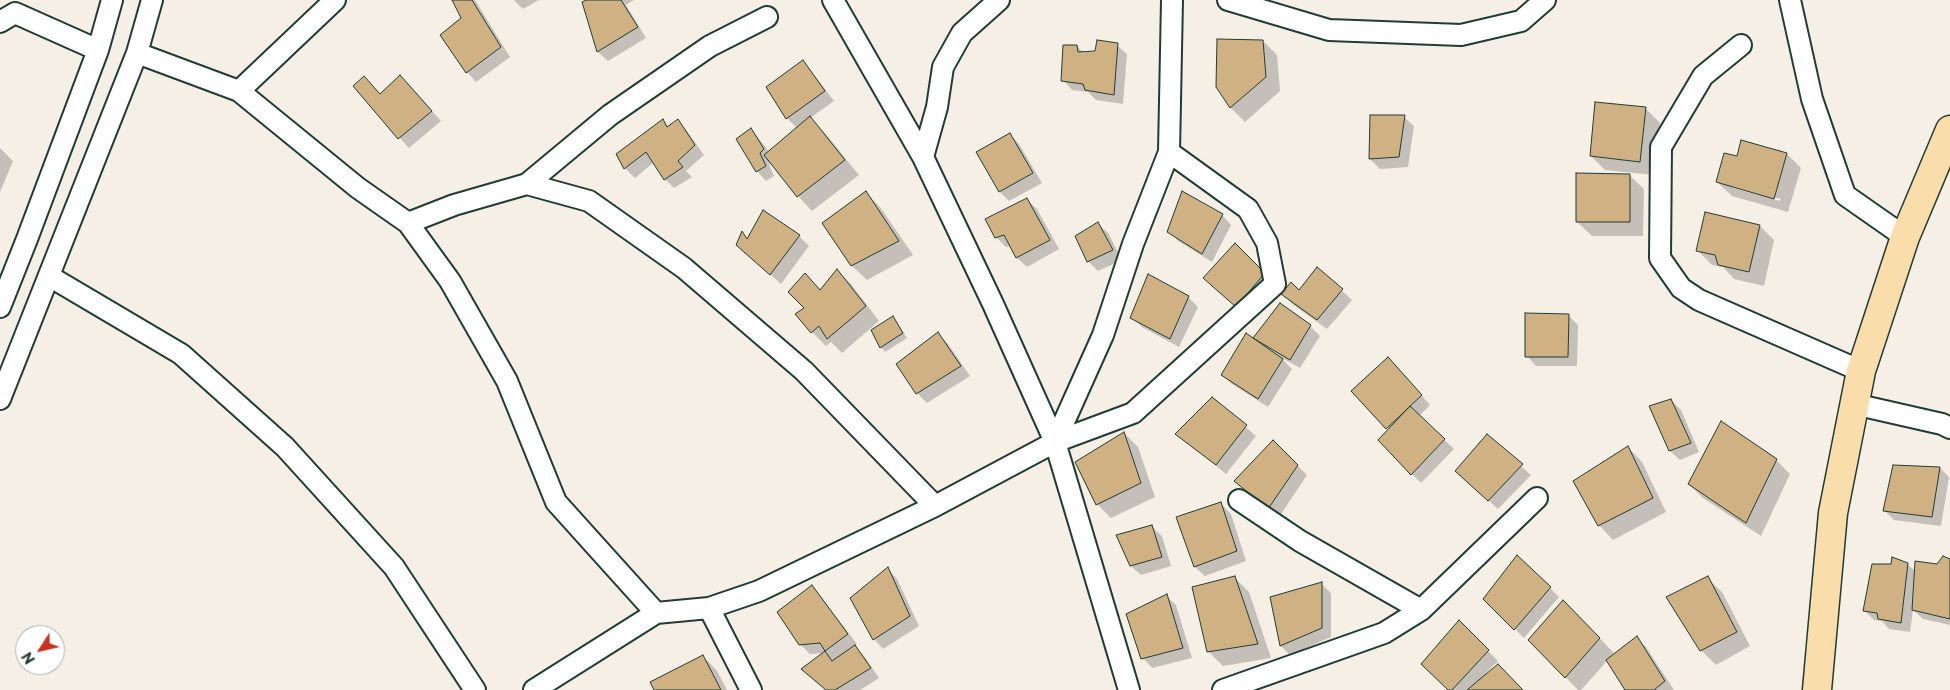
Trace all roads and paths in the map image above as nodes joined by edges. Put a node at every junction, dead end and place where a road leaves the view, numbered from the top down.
1 (112, 0) edge
2 (152, 0) edge
3 (336, 0) edge
4 (833, 0) edge
5 (999, 0) edge
6 (1172, 0) edge
7 (1228, 0) edge
8 (1545, 0) edge
9 (1790, 0) edge
10 (767, 17) dead end
11 (0, 22) edge
12 (1741, 44) dead end
13 (98, 50) junction
14 (137, 53) junction
15 (239, 91) junction
16 (1950, 130) edge
17 (1169, 152) junction
18 (923, 157) junction
19 (527, 184) junction
20 (408, 223) junction
21 (1905, 238) junction
22 (7, 268) edge
23 (49, 276) junction
24 (0, 307) edge
25 (1861, 371) junction
26 (0, 399) edge
27 (1854, 404) junction
28 (1950, 428) edge
29 (1055, 442) junction
30 (1537, 498) dead end
31 (1239, 500) dead end
32 (935, 506) junction
33 (709, 608) junction
34 (1421, 610) junction
35 (656, 613) junction
36 (476, 690) edge
37 (534, 690) edge
38 (751, 690) edge
39 (1129, 690) edge
40 (1222, 690) edge
41 (1817, 690) edge

1 - 13 street
2 - 14 street
3 - 15 street
4 - 18 street
5 - 18 street
6 - 17 street
7 - 8 street
9 - 21 street
10 - 19 street
11 - 13 street
12 - 25 street
13 - 22 street
14 - 15 street
14 - 23 street
15 - 20 street
16 - 21 main road
17 - 29 street
17 - 29 street
18 - 29 street
19 - 20 street
19 - 32 street
20 - 35 street
21 - 25 main road
22 - 24 street
23 - 26 street
23 - 36 street
25 - 27 main road
27 - 28 street
27 - 41 main road
29 - 32 street
29 - 39 street
30 - 34 street
31 - 34 street
32 - 33 street
33 - 35 street
33 - 38 street
34 - 40 street
35 - 37 street

